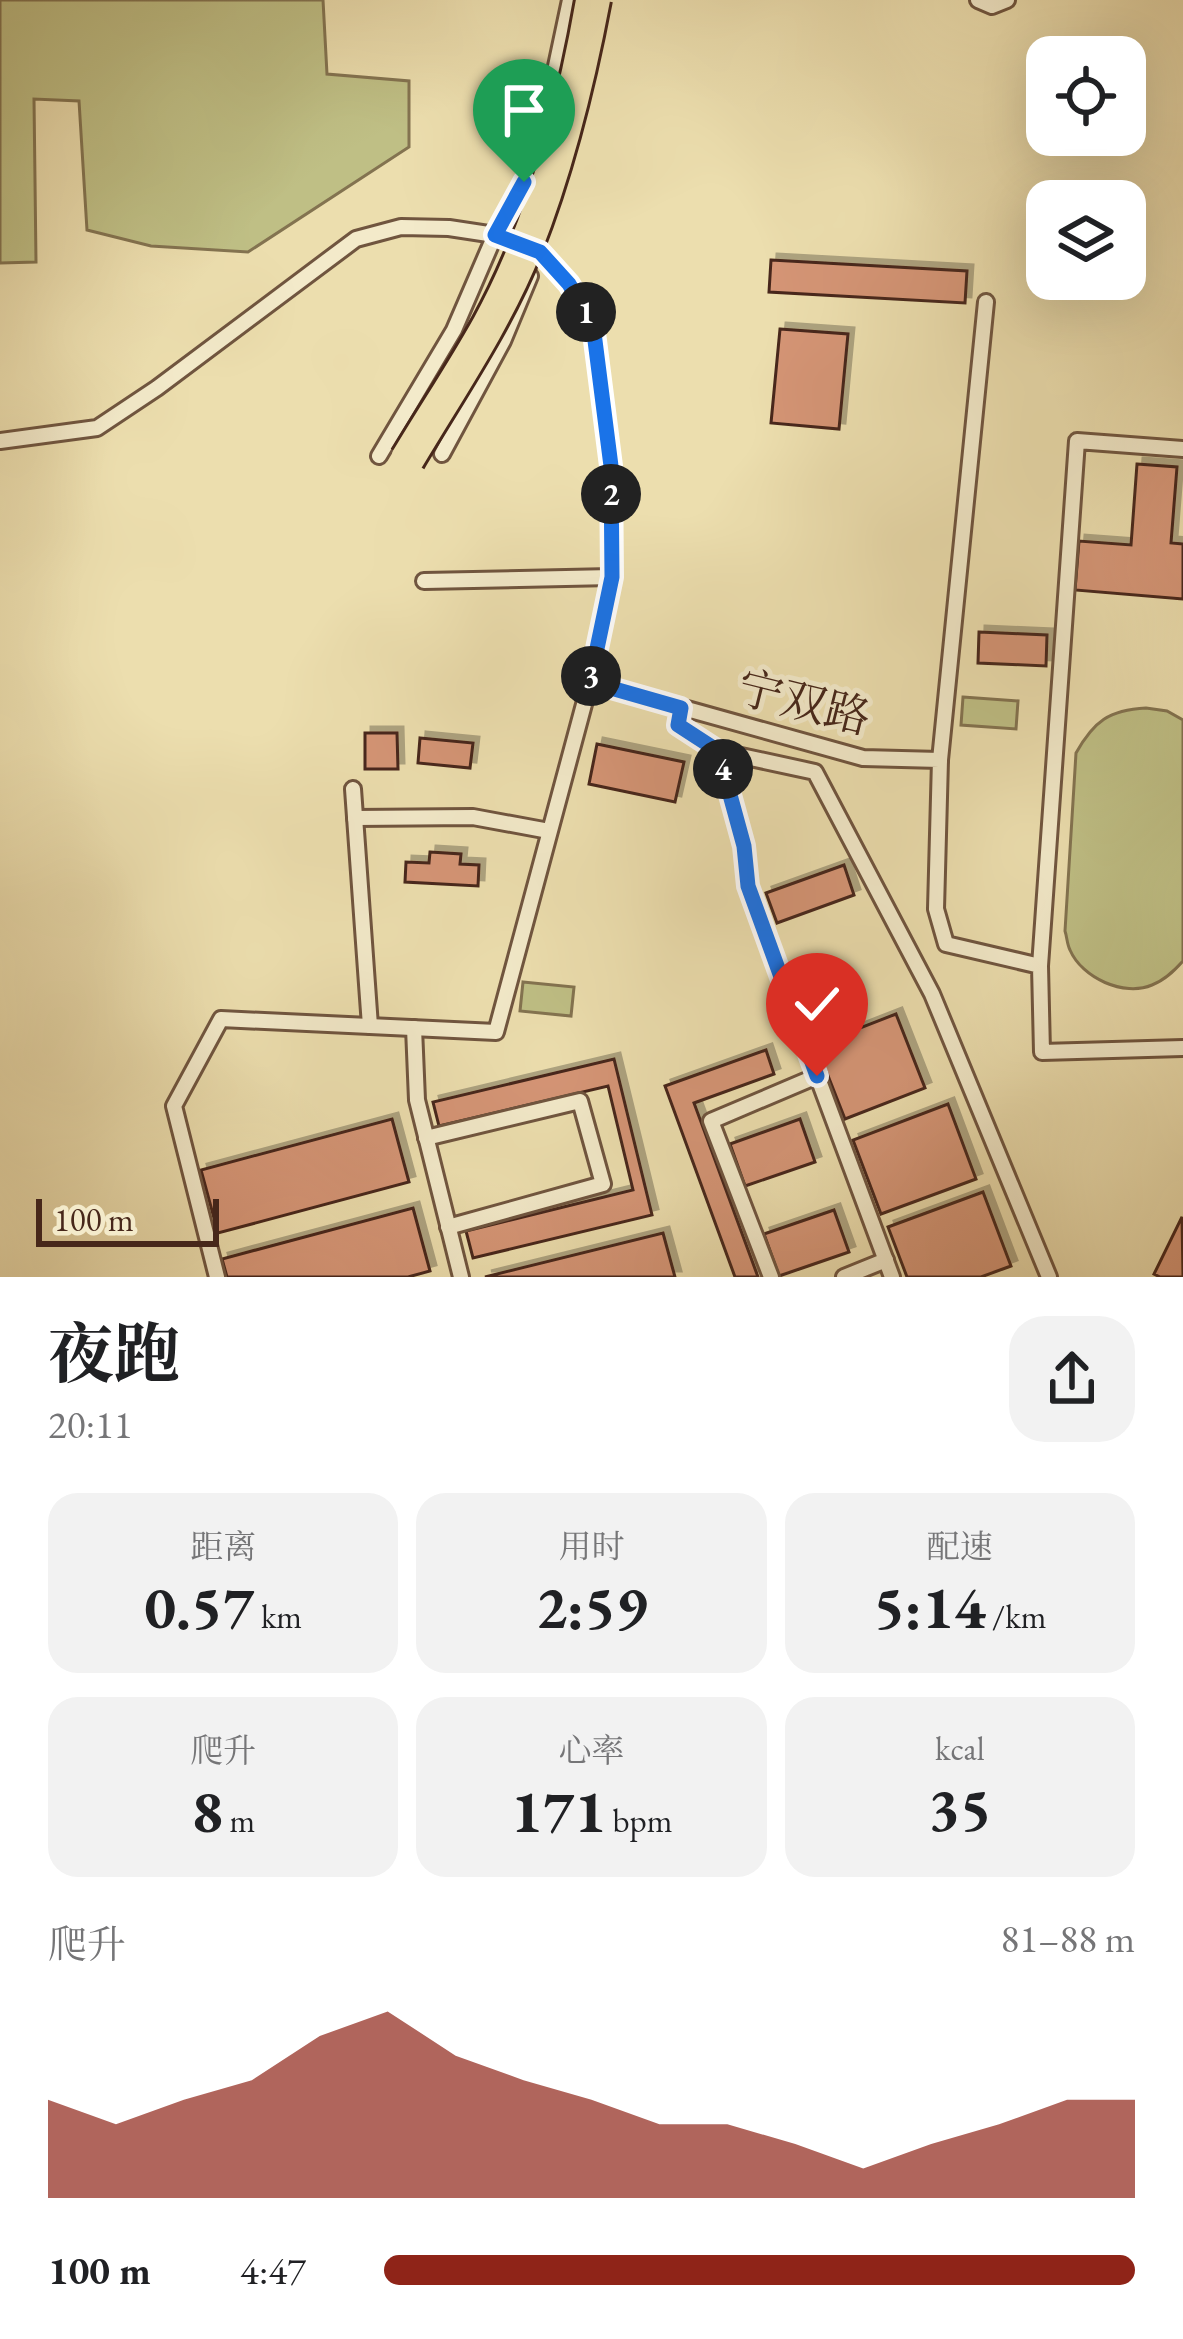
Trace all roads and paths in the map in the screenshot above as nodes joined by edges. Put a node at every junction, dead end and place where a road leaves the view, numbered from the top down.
1 (570, 0) edge
2 (585, 0) edge
3 (603, 0) edge
4 (978, 0) edge
5 (1006, 0) edge
6 (495, 235) junction
7 (540, 252) junction
8 (986, 302) dead end
9 (0, 441) edge
10 (1183, 449) edge
11 (442, 454) dead end
12 (379, 456) dead end
13 (612, 577) junction
14 (424, 581) dead end
15 (590, 682) junction
16 (681, 708) junction
17 (718, 751) junction
18 (940, 760) junction
19 (352, 789) dead end
20 (355, 818) junction
21 (549, 831) junction
22 (1040, 966) junction
23 (370, 1026) junction
24 (415, 1028) junction
25 (1183, 1048) edge
26 (817, 1076) junction
27 (426, 1138) junction
28 (448, 1227) junction
29 (886, 1260) junction
30 (218, 1277) edge
31 (461, 1277) edge
32 (771, 1277) edge
33 (844, 1277) edge
34 (892, 1277) edge
35 (1049, 1277) edge

1 - 6 street
2 - 3 highway, bridge
3 - 7 street
4 - 5 street
6 - 7 street
6 - 9 street
6 - 12 street
7 - 11 street
7 - 13 street
8 - 18 street
10 - 22 street
13 - 14 street
13 - 15 street
15 - 16 street, 宁双路
15 - 21 street
16 - 17 street
16 - 18 street, 宁双路
17 - 26 street
17 - 35 street
18 - 22 street
19 - 20 street
20 - 21 street
20 - 23 street
21 - 24 street
22 - 25 street
23 - 24 street
23 - 30 street
24 - 27 street
26 - 29 street
26 - 32 street
27 - 28 street
27 - 28 street
28 - 31 street
29 - 33 street
29 - 34 street

